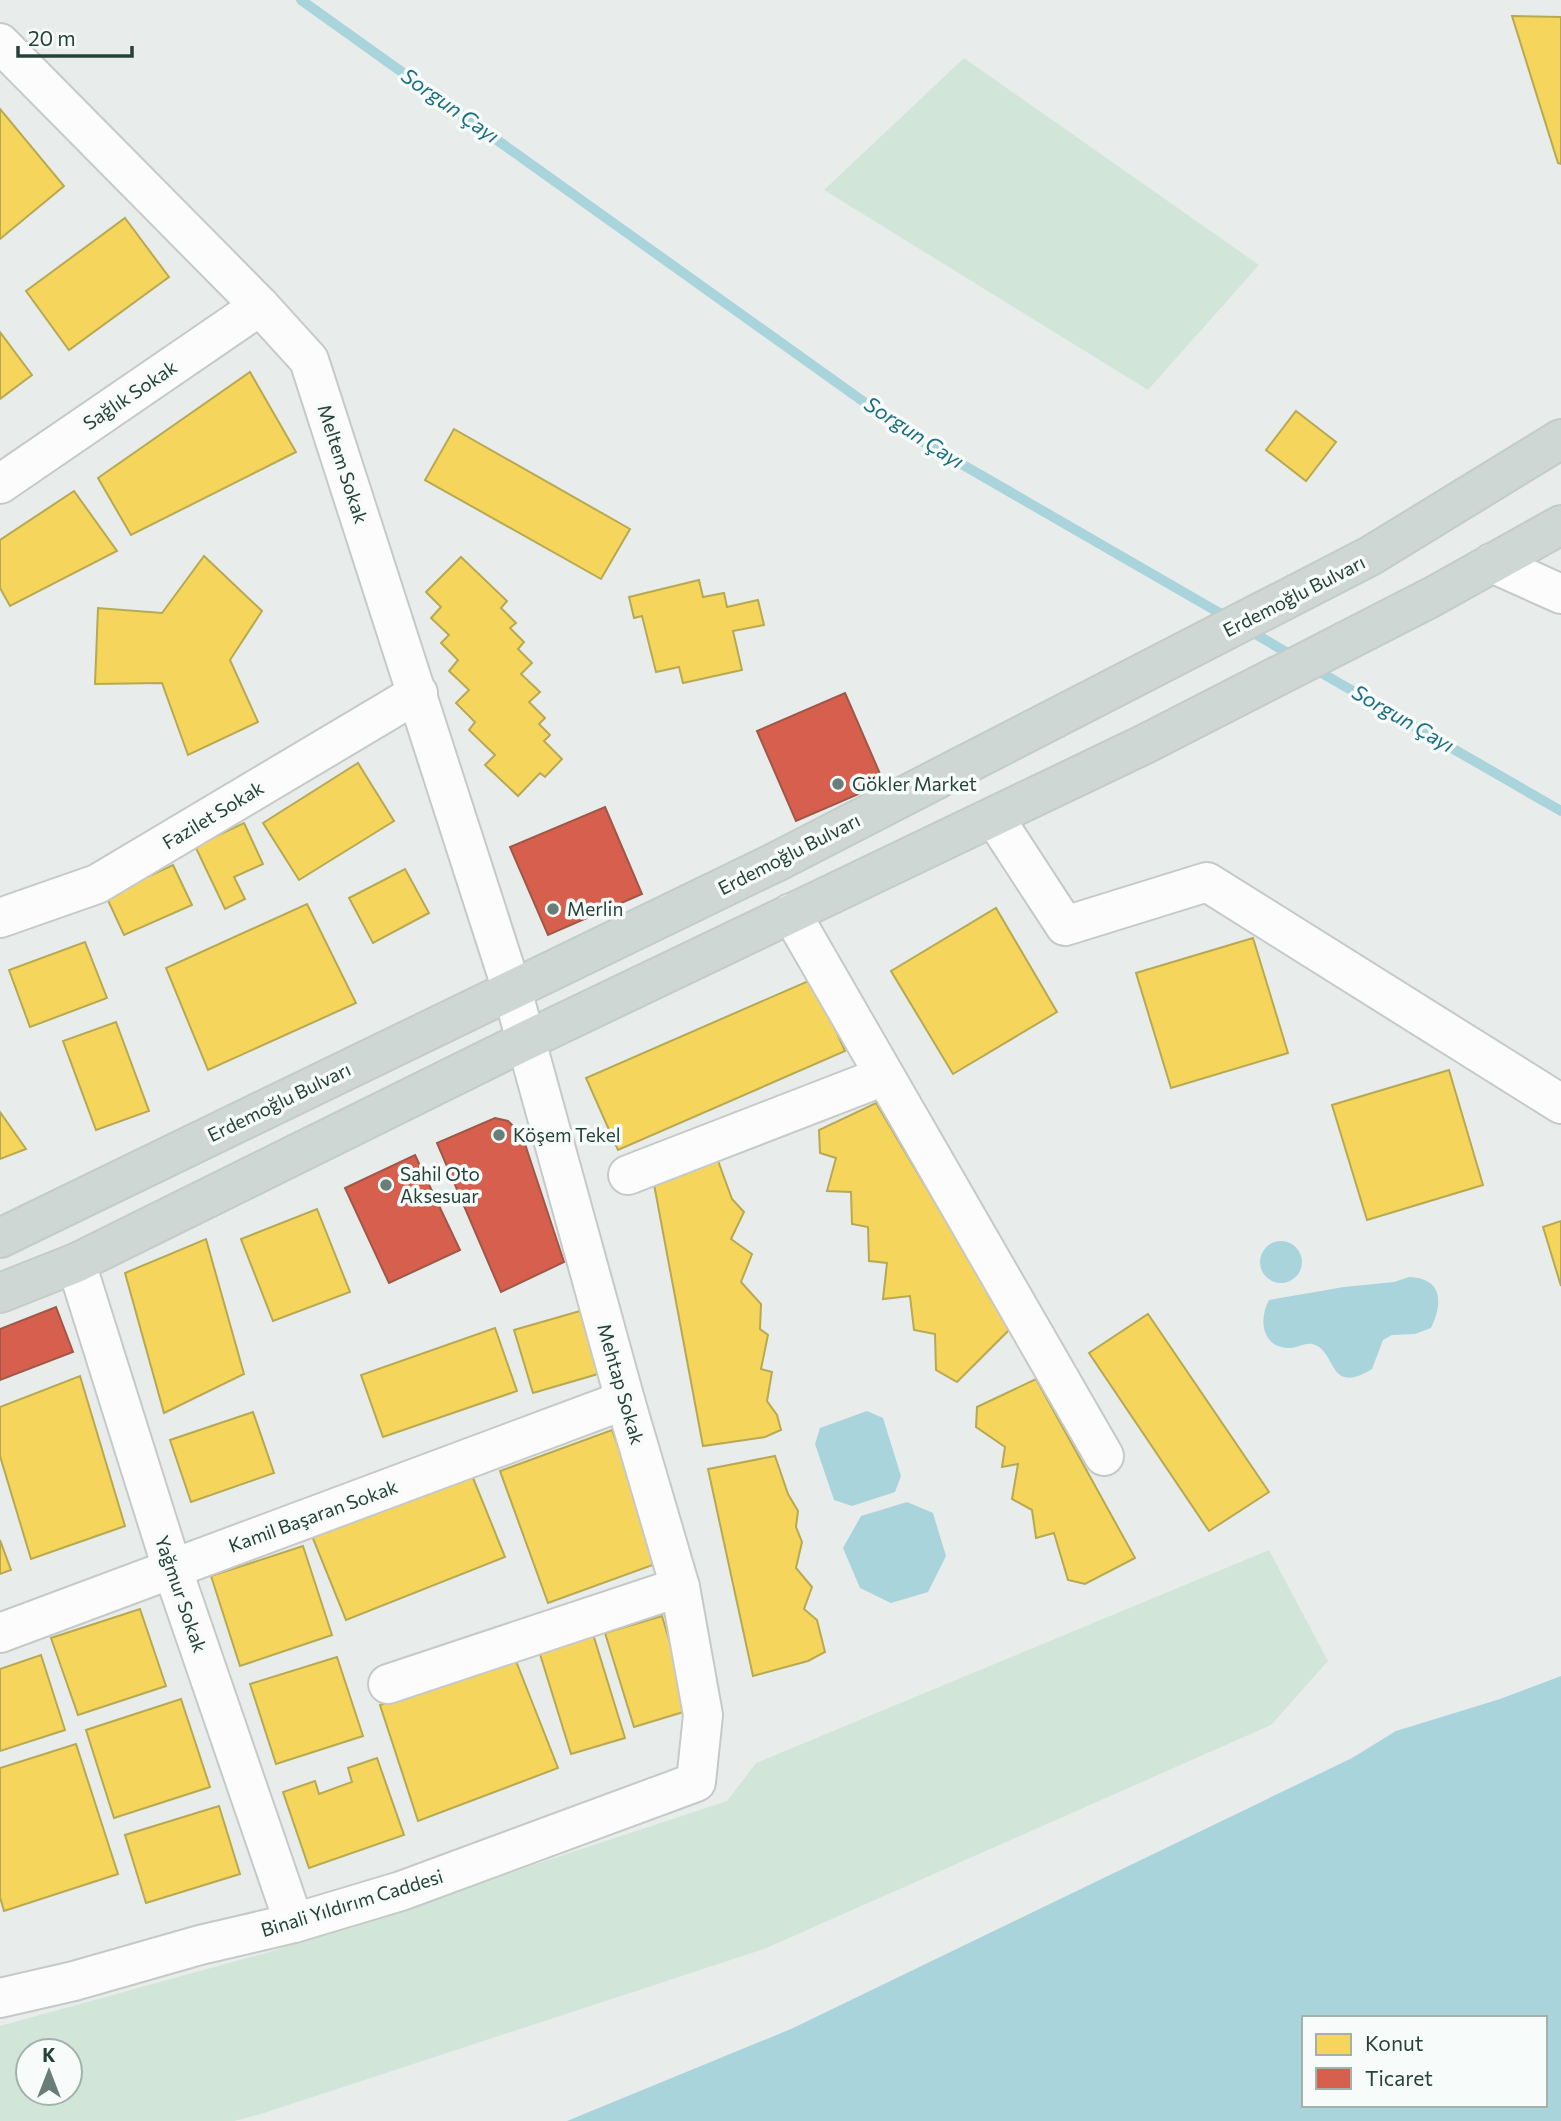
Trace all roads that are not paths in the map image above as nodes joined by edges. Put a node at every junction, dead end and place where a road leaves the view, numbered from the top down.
1 (0, 43) edge
2 (260, 306) junction
3 (1561, 439) edge
4 (0, 484) edge
5 (1561, 525) edge
6 (1492, 563) junction
7 (1561, 594) edge
8 (418, 693) junction
9 (994, 817) junction
10 (791, 913) junction
11 (0, 918) edge
12 (512, 990) junction
13 (525, 1041) junction
14 (884, 1076) junction
15 (1561, 1104) edge
16 (628, 1175) dead end
17 (0, 1238) edge
18 (76, 1263) junction
19 (0, 1293) edge
20 (625, 1400) junction
21 (1104, 1456) dead end
22 (172, 1569) junction
23 (680, 1587) junction
24 (0, 1633) edge
25 (388, 1684) dead end
26 (696, 1782) joint
27 (294, 1923) junction
28 (0, 1998) edge

1 - 2 street, Meltem Sokak
2 - 4 street, Sağlık Sokak
2 - 8 street, Meltem Sokak
3 - 12 main road, Erdemoğlu Bulvarı
5 - 6 main road
6 - 7 street
6 - 9 main road
8 - 11 street, Fazilet Sokak
8 - 12 street, Meltem Sokak
9 - 10 main road
9 - 15 street
10 - 13 main road
10 - 14 street
12 - 13 street, Mehtap Sokak
12 - 17 main road, Erdemoğlu Bulvarı
13 - 18 main road
13 - 20 street, Mehtap Sokak
14 - 16 street
14 - 21 street
18 - 19 main road
18 - 22 street, Yağmur Sokak
20 - 22 street, Kamil Başaran Sokak
20 - 23 street, Mehtap Sokak
22 - 24 street, Kamil Başaran Sokak
22 - 27 street, Yağmur Sokak
23 - 25 street
23 - 26 street, Mehtap Sokak
26 - 27 street, Binali Yıldırım Caddesi
27 - 28 street, Binali Yıldırım Caddesi

